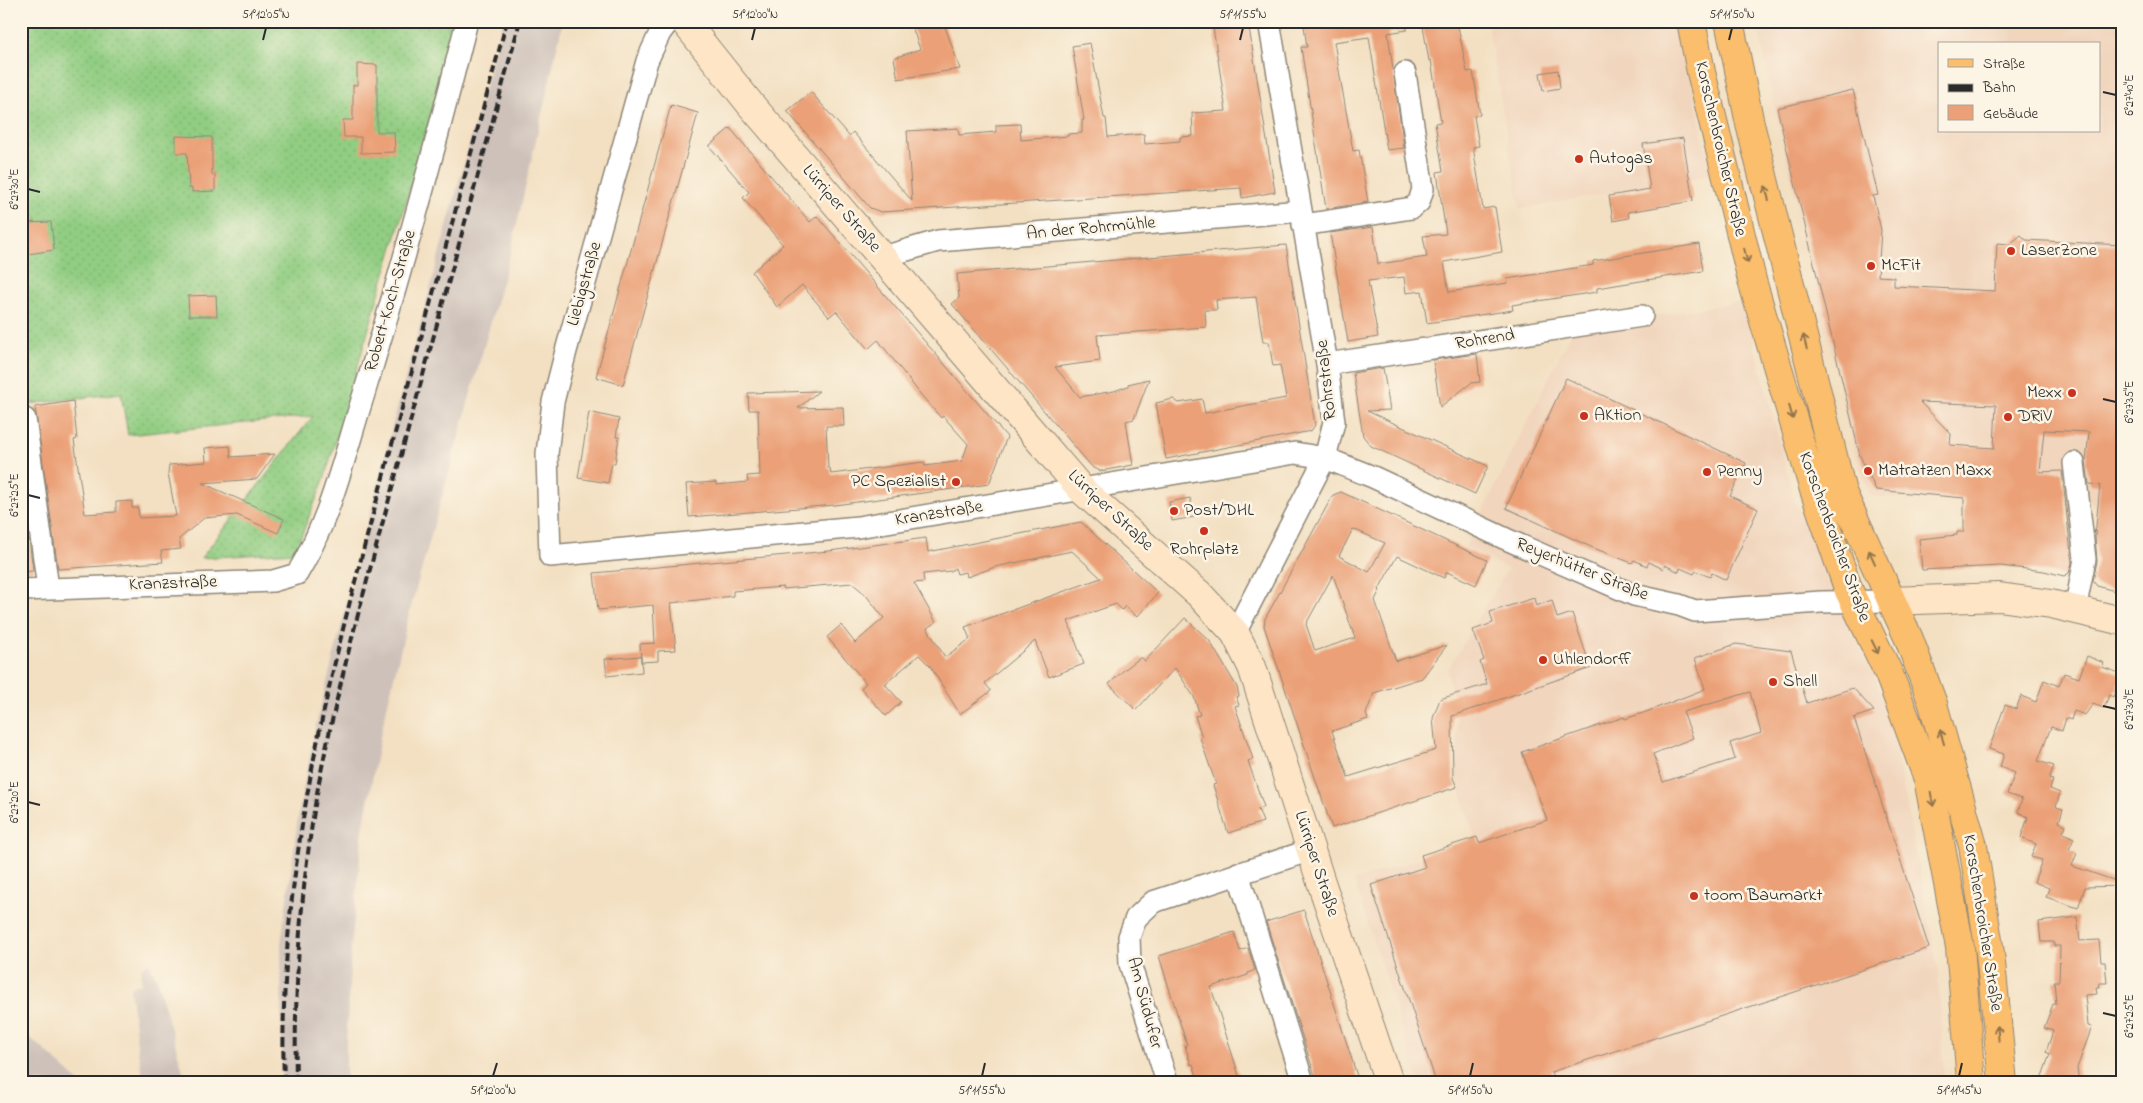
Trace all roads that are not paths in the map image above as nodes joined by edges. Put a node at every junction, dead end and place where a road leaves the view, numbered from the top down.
1 (467, 21) edge
2 (669, 21) edge
3 (684, 21) edge
4 (1269, 21) edge
5 (1691, 21) edge
6 (1729, 21) edge
7 (1405, 73) dead end
8 (1302, 218) junction
9 (883, 257) junction
10 (1642, 316) dead end
11 (1327, 364) junction
12 (25, 419) dead end
13 (1325, 458) junction
14 (2074, 462) dead end
15 (1083, 490) junction
16 (550, 556) joint
17 (297, 574) joint
18 (48, 588) junction
19 (21, 590) edge
20 (1854, 602) junction
21 (1891, 602) junction
22 (2075, 610) junction
23 (2122, 621) edge
24 (1235, 633) junction
25 (1311, 850) junction
26 (1238, 873) junction
27 (1167, 1082) edge
28 (1303, 1082) edge
29 (1389, 1082) edge
30 (1971, 1082) edge
31 (2003, 1082) edge

1 - 17 street, Robert-Koch-Straße
2 - 16 street, Liebigstraße
3 - 9 street, Lürriper Straße
4 - 8 street, Rohrstraße
5 -> 20 main road, Korschenbroicher Straße
21 -> 6 main road, Korschenbroicher Straße
7 - 8 street
8 - 9 street, An der Rohrmühle
8 - 11 street, Rohrstraße
9 - 15 street, Lürriper Straße
10 - 11 street, Rohrend
11 - 13 street, Rohrstraße
12 - 18 street
13 - 15 street, Kranzstraße
13 - 20 street, Reyerhütter Straße
13 - 24 street, Rohrstraße
14 - 22 street
15 - 16 street, Kranzstraße
15 - 24 street, Lürriper Straße
17 - 18 street, Kranzstraße
18 - 19 street, Kranzstraße
20 - 21 street, Reyerhütter Straße
20 -> 30 main road, Korschenbroicher Straße
21 - 22 street, Reyerhütter Straße
31 -> 21 main road, Korschenbroicher Straße
22 - 23 street, Reyerhütter Straße
24 - 25 street, Lürriper Straße
25 - 26 street, Am Südufer
25 - 29 street, Lürriper Straße
26 - 27 street, Am Südufer
26 - 28 street

